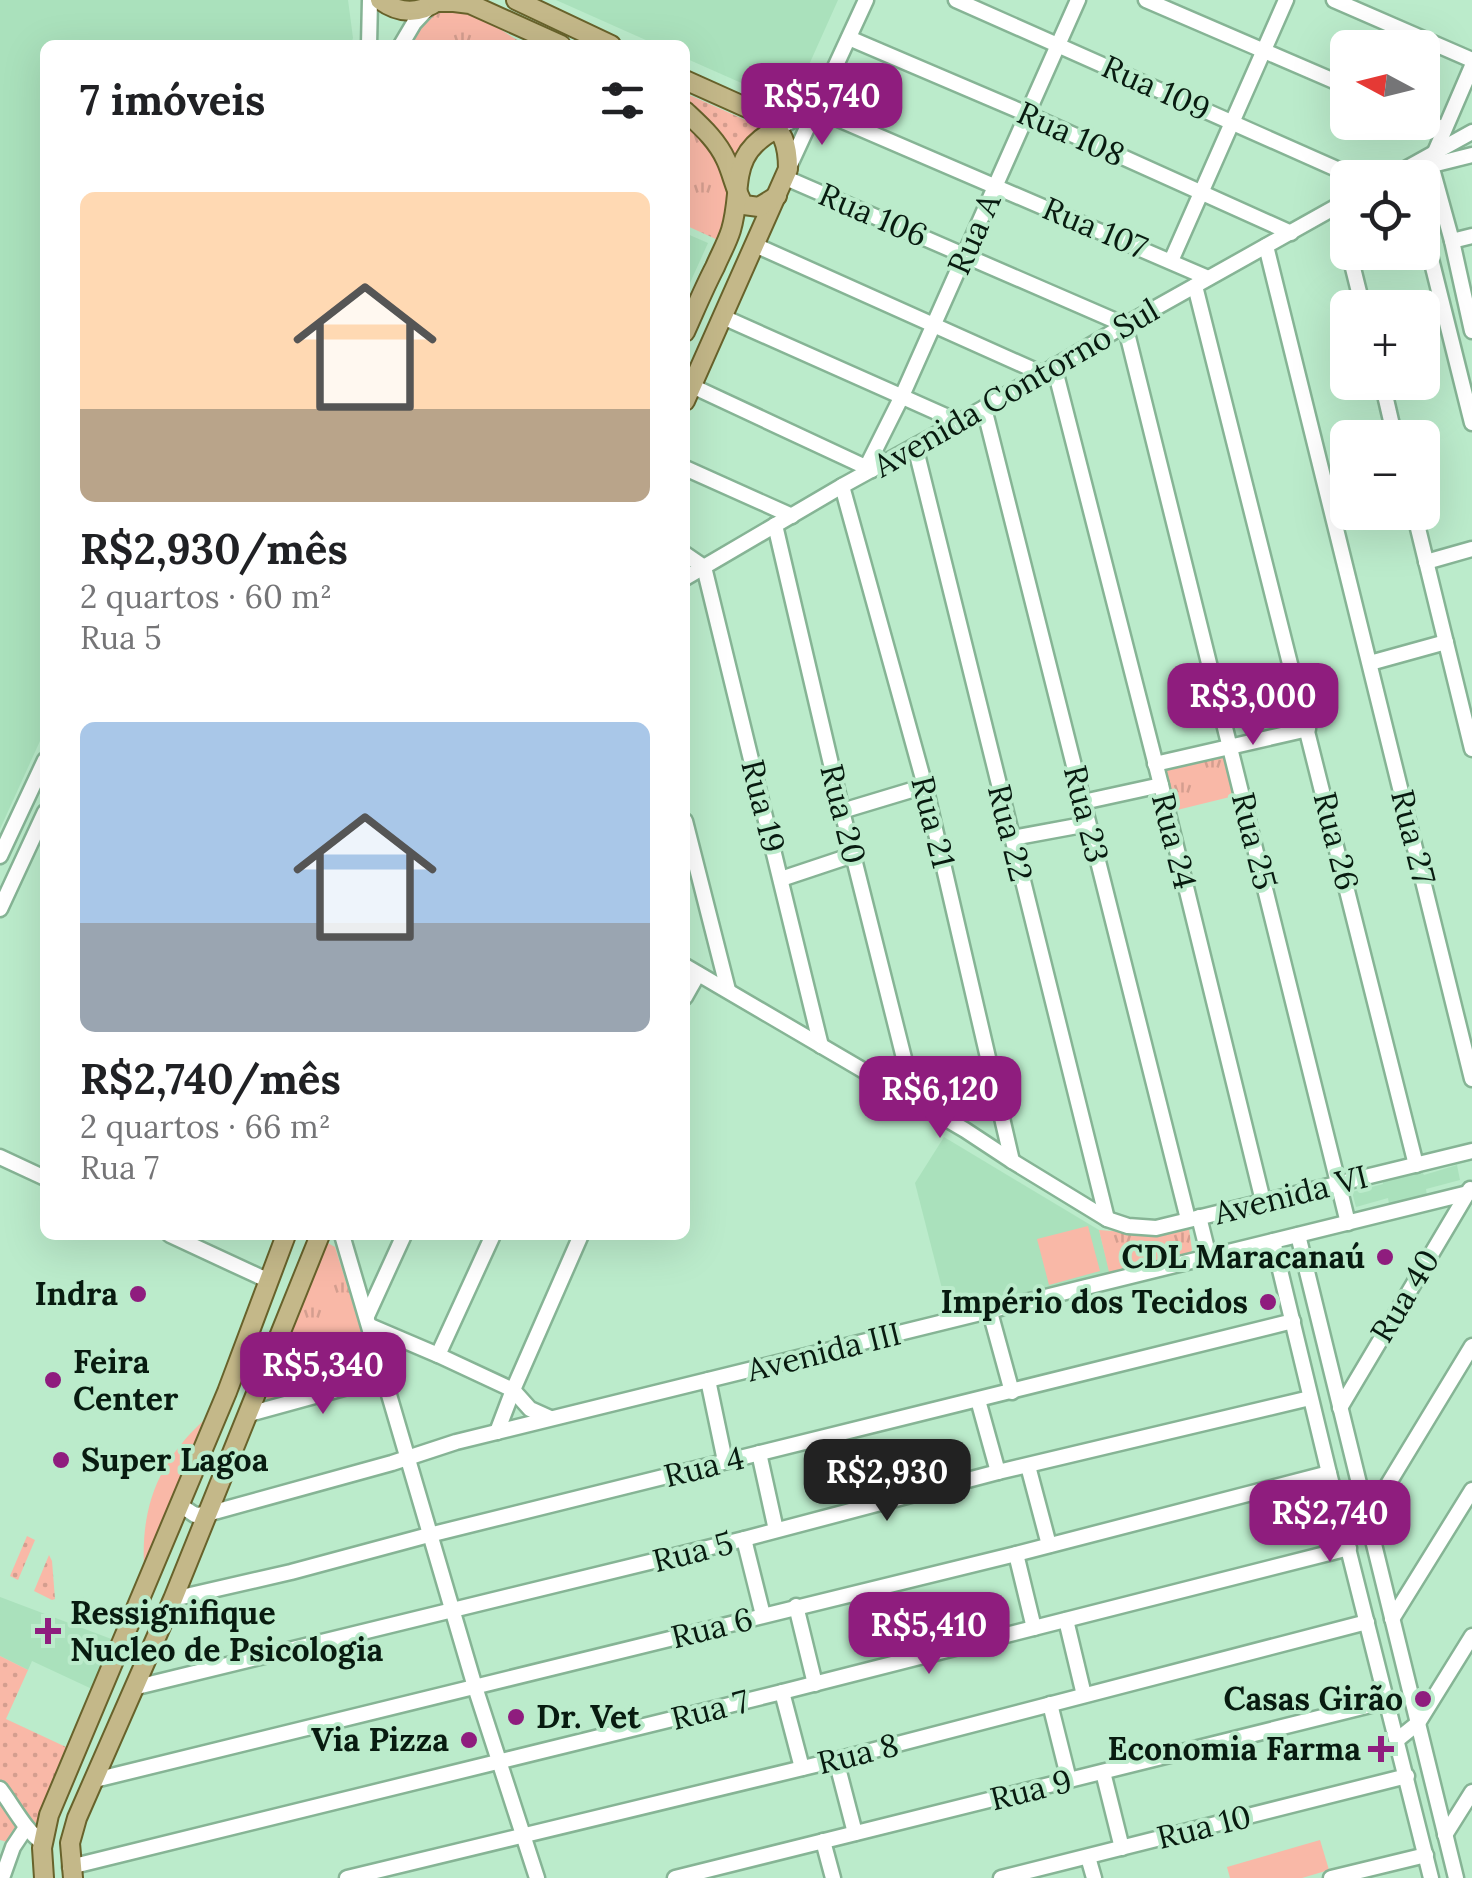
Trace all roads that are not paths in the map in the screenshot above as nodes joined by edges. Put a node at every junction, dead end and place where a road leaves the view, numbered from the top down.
1 (370, 0) edge
2 (380, 0) edge
3 (516, 0) edge
4 (866, 0) edge
5 (956, 0) edge
6 (1078, 0) edge
7 (1146, 0) edge
8 (1286, 0) edge
9 (1334, 0) edge
10 (435, 3) edge
11 (849, 38) junction
12 (369, 40) edge
13 (405, 40) edge
14 (550, 40) edge
15 (600, 40) edge
16 (1059, 44) junction
17 (1263, 51) junction
18 (1472, 63) edge
19 (1330, 80) edge
20 (690, 82) edge
21 (815, 108) junction
22 (1026, 114) junction
23 (690, 116) edge
24 (1232, 122) junction
25 (1440, 127) edge
26 (778, 128) junction
27 (1444, 129) junction
28 (1472, 132) edge
29 (1472, 155) edge
30 (1433, 158) junction
31 (1430, 160) edge
32 (1330, 166) edge
33 (787, 173) junction
34 (995, 186) junction
35 (736, 190) junction
36 (1200, 191) junction
37 (777, 196) junction
38 (1330, 210) edge
39 (1291, 232) junction
40 (1472, 236) edge
41 (1452, 241) junction
42 (755, 245) junction
43 (1266, 246) junction
44 (965, 255) junction
45 (1171, 260) junction
46 (1434, 270) edge
47 (1202, 282) junction
48 (723, 318) junction
49 (690, 321) edge
50 (1471, 322) edge
51 (934, 325) junction
52 (1125, 325) junction
53 (1049, 370) junction
54 (690, 389) edge
55 (690, 394) edge
56 (902, 396) junction
57 (984, 408) junction
58 (959, 422) junction
59 (1472, 422) edge
60 (916, 446) junction
61 (870, 468) junction
62 (690, 470) edge
63 (842, 486) junction
64 (792, 516) junction
65 (775, 525) junction
66 (1418, 530) edge
67 (1472, 549) edge
68 (690, 556) edge
69 (1426, 562) junction
70 (704, 567) junction
71 (690, 575) edge
72 (1446, 642) junction
73 (1370, 663) junction
74 (1308, 730) junction
75 (1230, 747) junction
76 (1472, 750) edge
77 (1155, 764) junction
78 (40, 771) edge
79 (1160, 785) junction
80 (925, 786) junction
81 (1083, 802) junction
82 (842, 810) junction
83 (40, 823) edge
84 (1088, 824) junction
85 (1012, 838) junction
86 (690, 842) edge
87 (853, 855) junction
88 (0, 856) edge
89 (781, 880) junction
90 (0, 909) edge
91 (691, 970) edge
92 (728, 990) junction
93 (821, 1046) junction
94 (1472, 1079) edge
95 (915, 1102) junction
96 (1472, 1151) edge
97 (0, 1157) edge
98 (1012, 1162) junction
99 (1416, 1164) junction
100 (40, 1176) edge
101 (1338, 1182) junction
102 (1470, 1190) edge
103 (1262, 1201) junction
104 (1194, 1218) junction
105 (1107, 1219) junction
106 (1348, 1223) junction
107 (1298, 1235) junction
108 (181, 1240) edge
109 (284, 1240) edge
110 (318, 1240) edge
111 (344, 1240) edge
112 (402, 1240) edge
113 (490, 1240) edge
114 (579, 1240) edge
115 (1272, 1242) junction
116 (1209, 1257) junction
117 (267, 1280) junction
118 (990, 1312) junction
119 (1293, 1320) junction
120 (368, 1321) junction
121 (1472, 1346) edge
122 (438, 1355) junction
123 (384, 1378) junction
124 (708, 1380) junction
125 (513, 1390) junction
126 (1012, 1392) junction
127 (1310, 1398) junction
128 (978, 1400) junction
129 (1340, 1408) junction
130 (249, 1414) junction
131 (550, 1419) junction
132 (498, 1432) junction
133 (758, 1453) junction
134 (409, 1457) junction
135 (725, 1461) junction
136 (1028, 1466) junction
137 (998, 1472) junction
138 (1328, 1474) junction
139 (1472, 1490) edge
140 (180, 1505) junction
141 (208, 1514) junction
142 (1367, 1519) junction
143 (776, 1530) junction
144 (431, 1535) junction
145 (744, 1539) junction
146 (1049, 1546) junction
147 (1349, 1548) junction
148 (1016, 1554) junction
149 (173, 1599) junction
150 (796, 1606) junction
151 (453, 1610) junction
152 (763, 1615) junction
153 (1392, 1619) junction
154 (1066, 1620) junction
155 (1367, 1622) junction
156 (1034, 1628) junction
157 (1472, 1636) edge
158 (815, 1684) junction
159 (475, 1687) junction
160 (782, 1692) junction
161 (100, 1696) junction
162 (1084, 1696) junction
163 (128, 1700) junction
164 (1387, 1701) junction
165 (1050, 1704) junction
166 (1418, 1723) junction
167 (1397, 1740) junction
168 (836, 1760) junction
169 (499, 1761) junction
170 (802, 1768) junction
171 (1103, 1772) junction
172 (1407, 1776) junction
173 (95, 1780) junction
174 (1069, 1780) junction
175 (0, 1789) edge
176 (1472, 1792) edge
177 (16, 1810) junction
178 (48, 1815) junction
179 (25, 1829) junction
180 (855, 1833) junction
181 (1446, 1835) junction
182 (521, 1836) junction
183 (823, 1841) junction
184 (42, 1844) junction
185 (1122, 1848) junction
186 (1426, 1855) junction
187 (1088, 1856) junction
188 (72, 1872) edge
189 (2, 1878) edge
190 (44, 1878) edge
191 (348, 1878) edge
192 (537, 1878) edge
193 (675, 1878) edge
194 (833, 1878) edge
195 (1002, 1878) edge
196 (1094, 1878) edge
197 (1331, 1878) edge
198 (1431, 1878) edge
199 (1456, 1878) edge

1 - 12 street
2 - 10 main road
3 - 15 main road
4 - 11 street
5 - 16 street, Rua 109
6 - 16 street, Rua A
7 - 17 street
8 - 17 street
9 - 18 street
10 - 13 street
10 - 14 main road
11 - 21 street
11 - 22 street, Rua 108
16 - 22 street, Rua A
16 - 24 street, Rua 109
17 - 19 street
17 - 24 street
18 - 27 street
20 - 26 main road
21 - 26 street
21 - 33 street
21 - 34 street, Rua 107
22 - 34 street, Rua A
22 - 36 street, Rua 108
23 - 35 main road
24 - 32 street, Rua 109
24 - 36 street
25 - 27 street
26 - 33 main road
26 - 35 main road
27 - 30 street
28 - 30 street
29 - 30 street
30 - 31 street
30 - 41 street
33 - 37 main road
33 - 44 street, Rua 106
34 - 44 street, Rua A
34 - 45 street, Rua 107
35 - 37 main road
35 - 49 main road
36 - 39 street, Rua 108
36 - 45 street
37 - 42 main road
38 - 39 street, Avenida Contorno Sul
39 - 43 street, Avenida Contorno Sul
40 - 41 street
41 - 50 street
42 - 48 main road
42 - 51 street
43 - 47 street, Avenida Contorno Sul
43 - 73 street, Rua 27
44 - 51 street, Rua A
44 - 52 street, Rua 106
45 - 47 street, Rua 107
46 - 59 street
47 - 52 street, Avenida Contorno Sul
47 - 74 street, Rua 26
48 - 54 main road
48 - 56 street
51 - 53 street
51 - 56 street, Rua A
52 - 53 street, Avenida Contorno Sul
52 - 75 street, Rua 25
53 - 57 street, Avenida Contorno Sul
53 - 77 street, Rua 24
55 - 61 street
56 - 58 street
56 - 61 street, Rua A
57 - 58 street, Avenida Contorno Sul
57 - 81 street, Rua 23
58 - 60 street, Avenida Contorno Sul
60 - 61 street, Avenida Contorno Sul
60 - 85 street, Rua 22
61 - 63 street, Avenida Contorno Sul
62 - 64 street
63 - 64 street, Avenida Contorno Sul
63 - 80 street, Rua 21
64 - 65 street, Avenida Contorno Sul
65 - 70 street, Avenida Contorno Sul
65 - 82 street, Rua 20
66 - 69 street
67 - 69 street
68 - 70 street
69 - 72 street
70 - 71 street, Avenida Contorno Sul
70 - 89 street, Rua 19
72 - 73 street
72 - 76 street
73 - 94 street, Rua 27
74 - 75 street
74 - 99 street, Rua 26
75 - 77 street
75 - 101 street, Rua 25
77 - 79 street, Rua 24
78 - 88 street
79 - 81 street
79 - 103 street, Rua 24
80 - 82 street
80 - 98 street, Rua 21
81 - 84 street, Rua 23
82 - 87 street, Rua 20
83 - 90 street
84 - 85 street
84 - 104 street, Rua 23
85 - 105 street, Rua 22
86 - 92 street
87 - 89 street
87 - 95 street, Rua 20
89 - 93 street, Rua 19
91 - 92 street, Avenida VI
92 - 93 street, Avenida VI
93 - 95 street, Avenida VI
95 - 98 street, Avenida VI
96 - 99 street, Avenida VI
97 - 100 street
98 - 105 street, Avenida VI
99 - 101 street, Avenida VI
101 - 103 street, Avenida VI
101 - 106 street, Rua 25
102 - 106 street, Avenida III
102 - 129 street, Rua 40
103 - 104 street, Avenida VI
104 - 105 street, Avenida VI
104 - 116 street, Rua 23
106 - 107 street, Avenida III
107 - 115 street, Avenida III
107 - 129 street
108 - 117 street
109 - 117 main road
110 - 130 main road
111 - 120 street
112 - 120 street
113 - 122 street
114 - 125 street
115 - 116 street, Avenida III
115 - 119 street
116 - 118 street, Avenida III
117 - 140 main road
118 - 124 street, Avenida III
118 - 126 street
119 - 126 street, Rua 4
119 - 127 street
120 - 122 street
120 - 123 street
121 - 142 street
122 - 125 street
123 - 130 street
123 - 134 street
124 - 131 street, Avenida III
124 - 135 street
125 - 131 street
125 - 132 street
126 - 128 street, Rua 4
127 - 136 street, Rua 5
127 - 138 street
128 - 133 street, Rua 4
128 - 137 street
129 - 142 street
130 - 141 main road
131 - 132 street, Avenida III
132 - 134 street, Avenida III
133 - 135 street, Rua 4
133 - 143 street
134 - 141 street, Avenida III
134 - 144 street
135 - 144 street, Rua 4
136 - 137 street, Rua 5
136 - 146 street
137 - 143 street, Rua 5
138 - 146 street, Rua 6
138 - 147 street
139 - 153 street
140 - 141 street
140 - 161 main road
141 - 149 main road
142 - 153 street
143 - 145 street, Rua 5
144 - 149 street, Rua 4
144 - 151 street
145 - 151 street, Rua 5
145 - 152 street
146 - 148 street, Rua 6
147 - 154 street, Rua 7
147 - 155 street
148 - 150 street, Rua 6
148 - 156 street
149 - 163 main road
150 - 152 street, Rua 6
150 - 158 street
151 - 159 street
151 - 163 street, Rua 5
152 - 159 street, Rua 6
153 - 166 street
154 - 156 street, Rua 7
154 - 162 street
155 - 162 street, Rua 8
155 - 164 street
156 - 158 street, Rua 7
157 - 166 street
158 - 160 street, Rua 7
159 - 169 street
159 - 173 street, Rua 6
160 - 169 street, Rua 7
160 - 170 street
161 - 163 main road
161 - 178 main road
162 - 165 street, Rua 8
163 - 173 main road
164 - 167 street
164 - 171 street, Rua 9
165 - 168 street, Rua 8
165 - 174 street
166 - 167 street
166 - 181 street
167 - 172 street
168 - 170 street, Rua 8
168 - 180 street
169 - 182 street
169 - 188 street, Rua 7
170 - 182 street, Rua 8
171 - 174 street, Rua 9
171 - 185 street
172 - 185 street, Rua 10
172 - 186 street
173 - 188 main road
174 - 180 street, Rua 9
175 - 177 street
176 - 181 street
177 - 178 street
177 - 179 street
178 - 184 main road
179 - 184 street
179 - 189 street
180 - 183 street, Rua 9
181 - 199 street
182 - 191 street, Rua 8
182 - 192 street
183 - 193 street, Rua 9
183 - 194 street
184 - 190 main road
185 - 187 street, Rua 10
186 - 197 street
186 - 198 street
187 - 195 street, Rua 10
187 - 196 street

